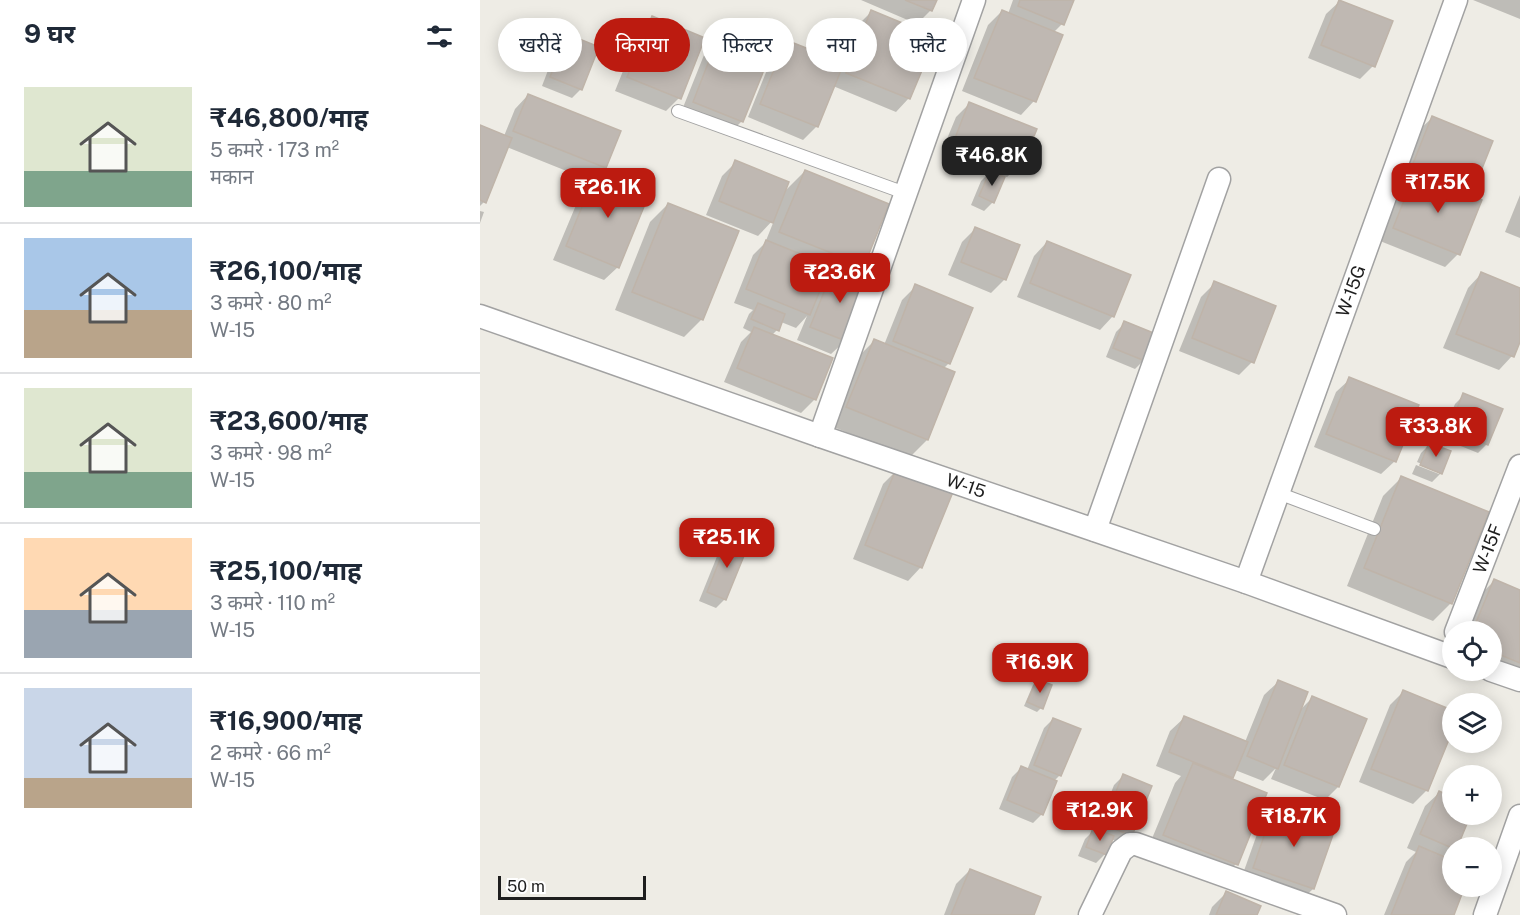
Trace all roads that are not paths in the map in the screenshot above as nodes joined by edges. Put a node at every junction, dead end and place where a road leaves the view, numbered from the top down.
1 (974, 0) edge
2 (1456, 0) edge
3 (678, 111) dead end
4 (1219, 179) dead end
5 (905, 193) junction
6 (480, 316) edge
7 (820, 436) junction
8 (1520, 466) edge
9 (1278, 493) junction
10 (1374, 529) dead end
11 (1095, 530) junction
12 (1246, 582) junction
13 (1460, 621) edge
14 (1442, 648) edge
15 (1502, 674) edge
16 (1520, 680) edge
17 (1520, 816) edge
18 (1090, 915) edge
19 (1335, 915) edge
20 (1485, 915) edge

1 - 5 street
2 - 9 street, W-15G
3 - 5 lane
4 - 11 street
5 - 7 street
6 - 7 street, W-15
7 - 11 street, W-15
8 - 13 street, W-15F
9 - 10 lane
9 - 12 street, W-15G
11 - 12 street, W-15
12 - 14 street, W-15
15 - 16 street
17 - 20 street
18 - 19 street

